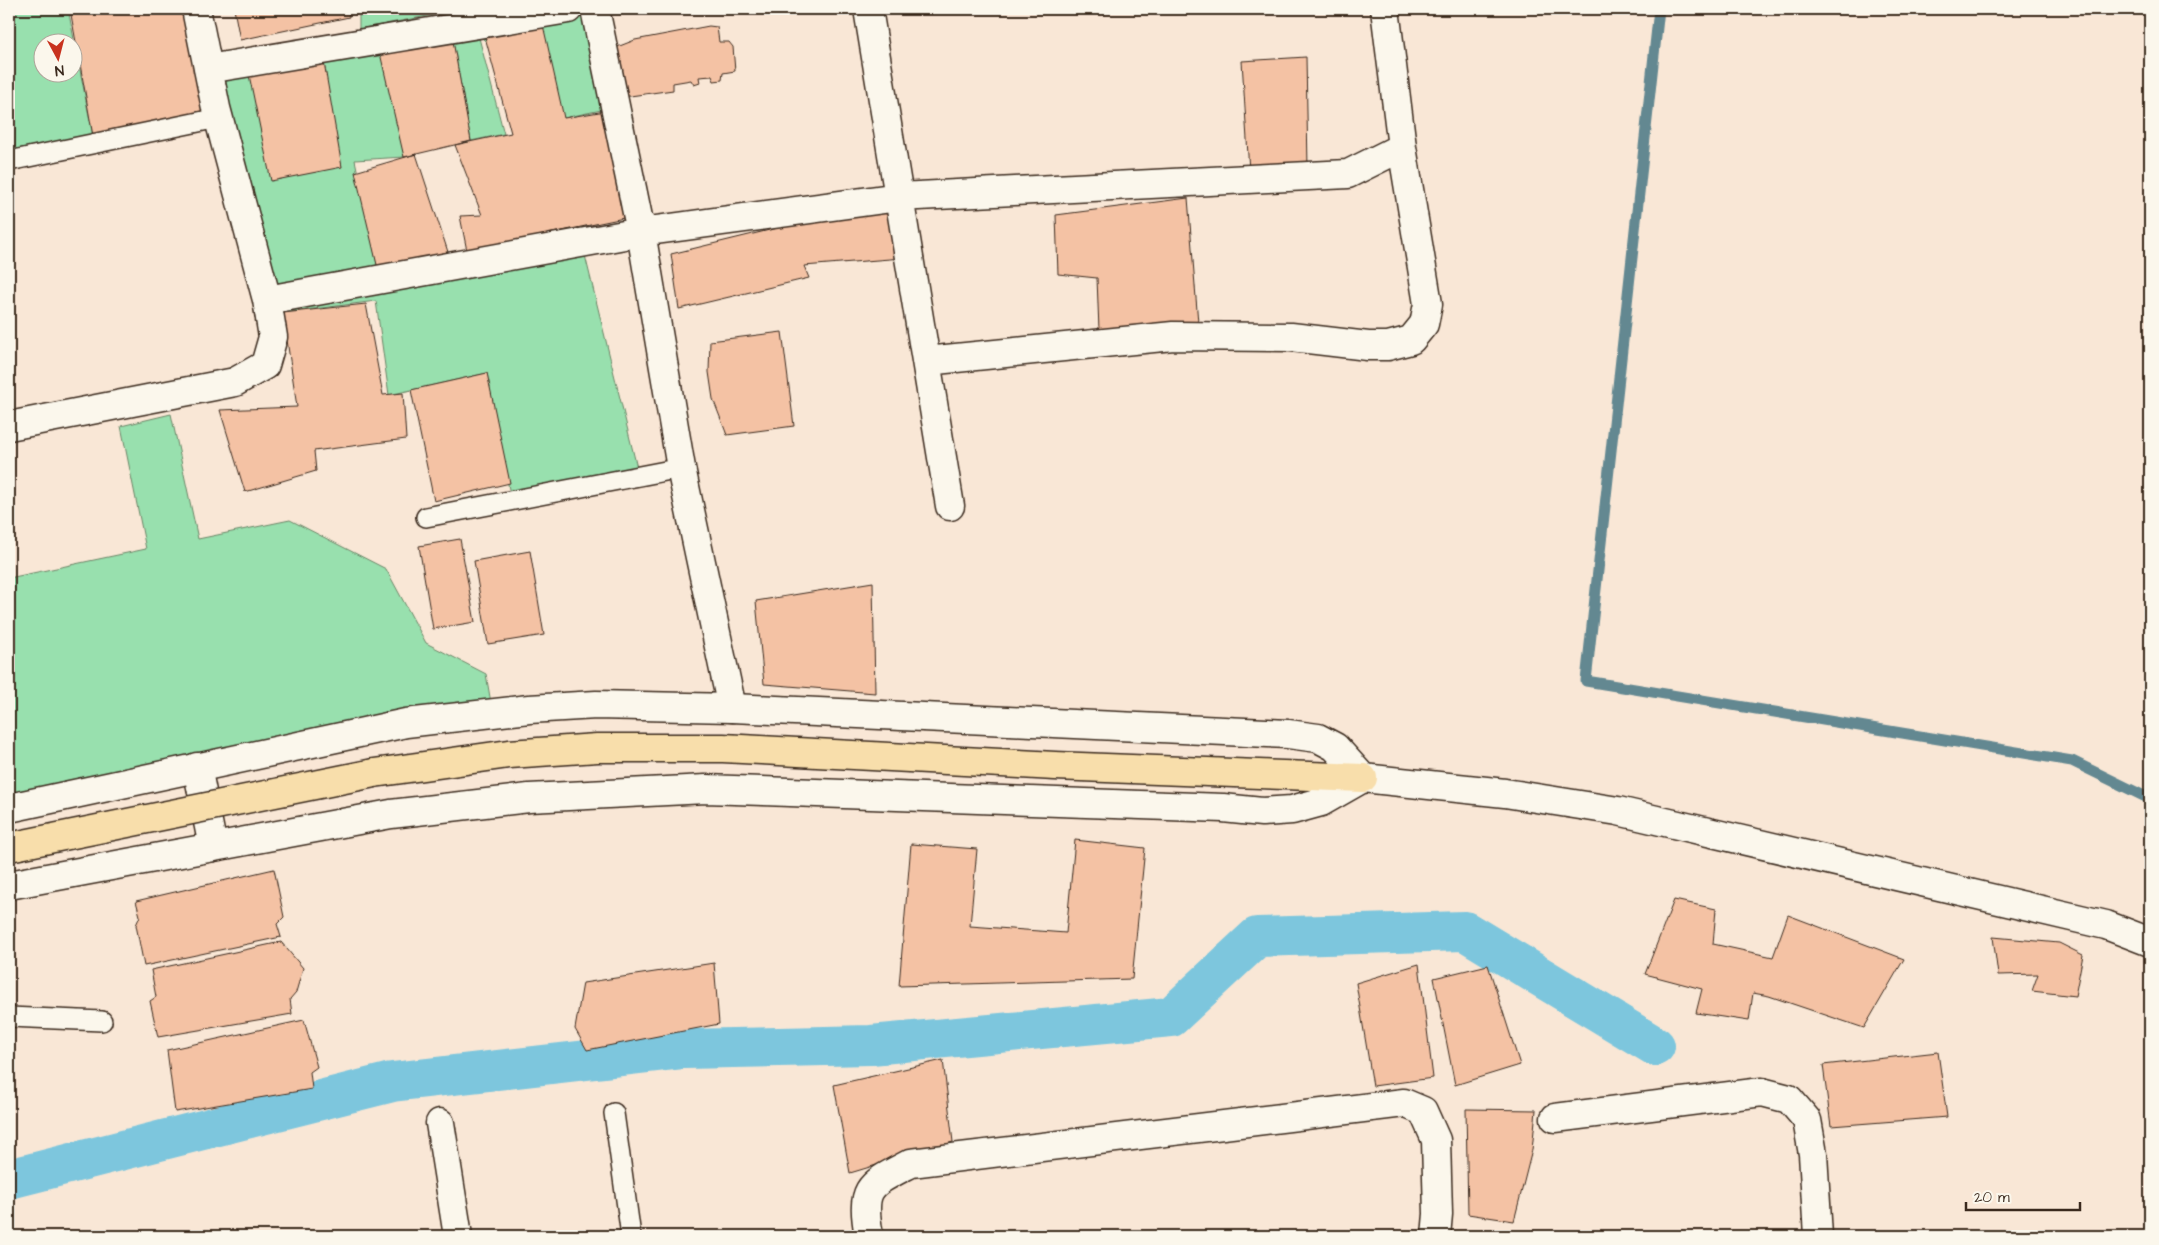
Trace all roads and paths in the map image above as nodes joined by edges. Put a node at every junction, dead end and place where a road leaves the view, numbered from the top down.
1 (196, 9) edge
2 (568, 9) edge
3 (595, 9) edge
4 (868, 9) edge
5 (1386, 9) edge
6 (208, 69) junction
7 (218, 118) junction
8 (1402, 147) junction
9 (9, 161) edge
10 (899, 196) junction
11 (641, 232) junction
12 (267, 300) junction
13 (926, 362) junction
14 (9, 426) edge
15 (681, 468) junction
16 (950, 506) dead end
17 (426, 517) dead end
18 (732, 708) junction
19 (197, 767) junction
20 (1364, 778) junction
21 (9, 808) edge
22 (9, 847) edge
23 (213, 847) junction
24 (9, 885) edge
25 (2150, 942) edge
26 (9, 1017) edge
27 (102, 1021) dead end
28 (614, 1113) dead end
29 (1555, 1118) dead end
30 (440, 1122) dead end
31 (458, 1236) edge
32 (631, 1236) edge
33 (869, 1236) edge
34 (1436, 1236) edge
35 (1818, 1236) edge

1 - 6 street
2 - 6 street
3 - 11 street
4 - 10 street
5 - 8 street
6 - 7 street
7 - 9 lane
7 - 12 street
8 - 10 street
8 - 13 street
10 - 11 street
10 - 13 street
11 - 12 street
11 - 15 street
12 - 14 street
13 - 16 street
15 - 17 lane
15 - 18 street
18 - 19 street
18 - 20 street
19 - 21 street
19 - 23 street
20 - 22 highway, bridge
20 - 23 street
20 - 25 street
23 - 24 street
26 - 27 lane
28 - 32 lane
29 - 35 street
30 - 31 street
33 - 34 street

